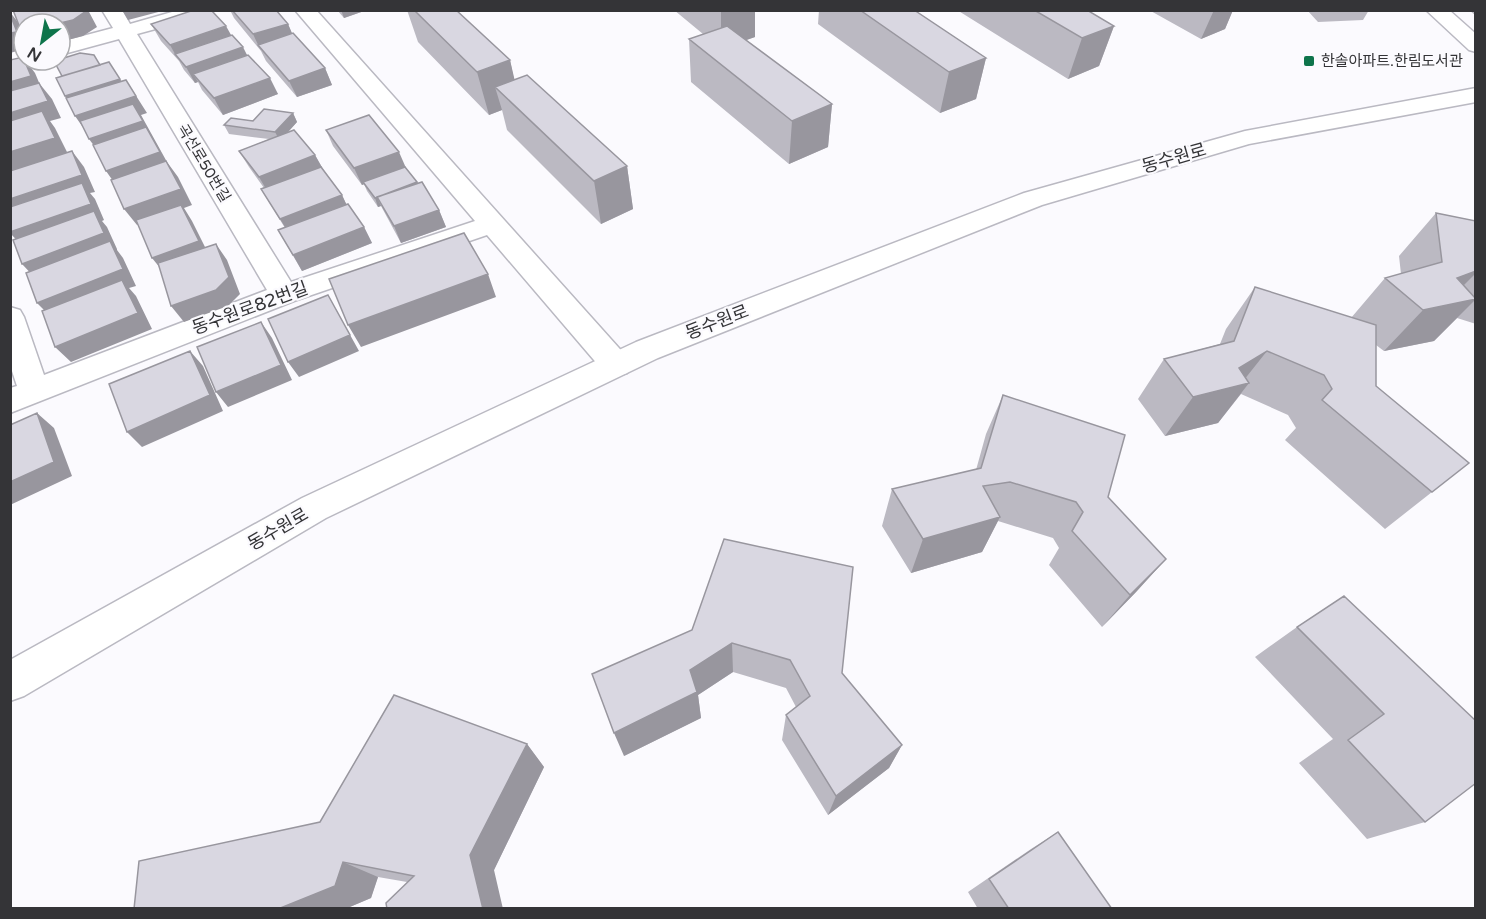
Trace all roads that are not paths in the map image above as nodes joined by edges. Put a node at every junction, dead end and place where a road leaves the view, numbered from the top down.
1 (112, 10) edge
2 (204, 10) edge
3 (305, 10) edge
4 (1436, 10) edge
5 (125, 32) junction
6 (72, 46) edge
7 (1476, 46) edge
8 (1476, 95) edge
9 (493, 224) junction
10 (284, 294) junction
11 (10, 317) edge
12 (616, 365) junction
13 (22, 396) edge
14 (10, 682) edge

1 - 5 street, 곡선로50번길
2 - 5 street
3 - 9 street
4 - 7 street
5 - 6 street
5 - 10 street, 곡선로50번길
8 - 12 street, 동수원로
9 - 10 street, 동수원로82번길
9 - 12 street
10 - 13 street, 동수원로82번길
11 - 13 street
12 - 14 street, 동수원로

